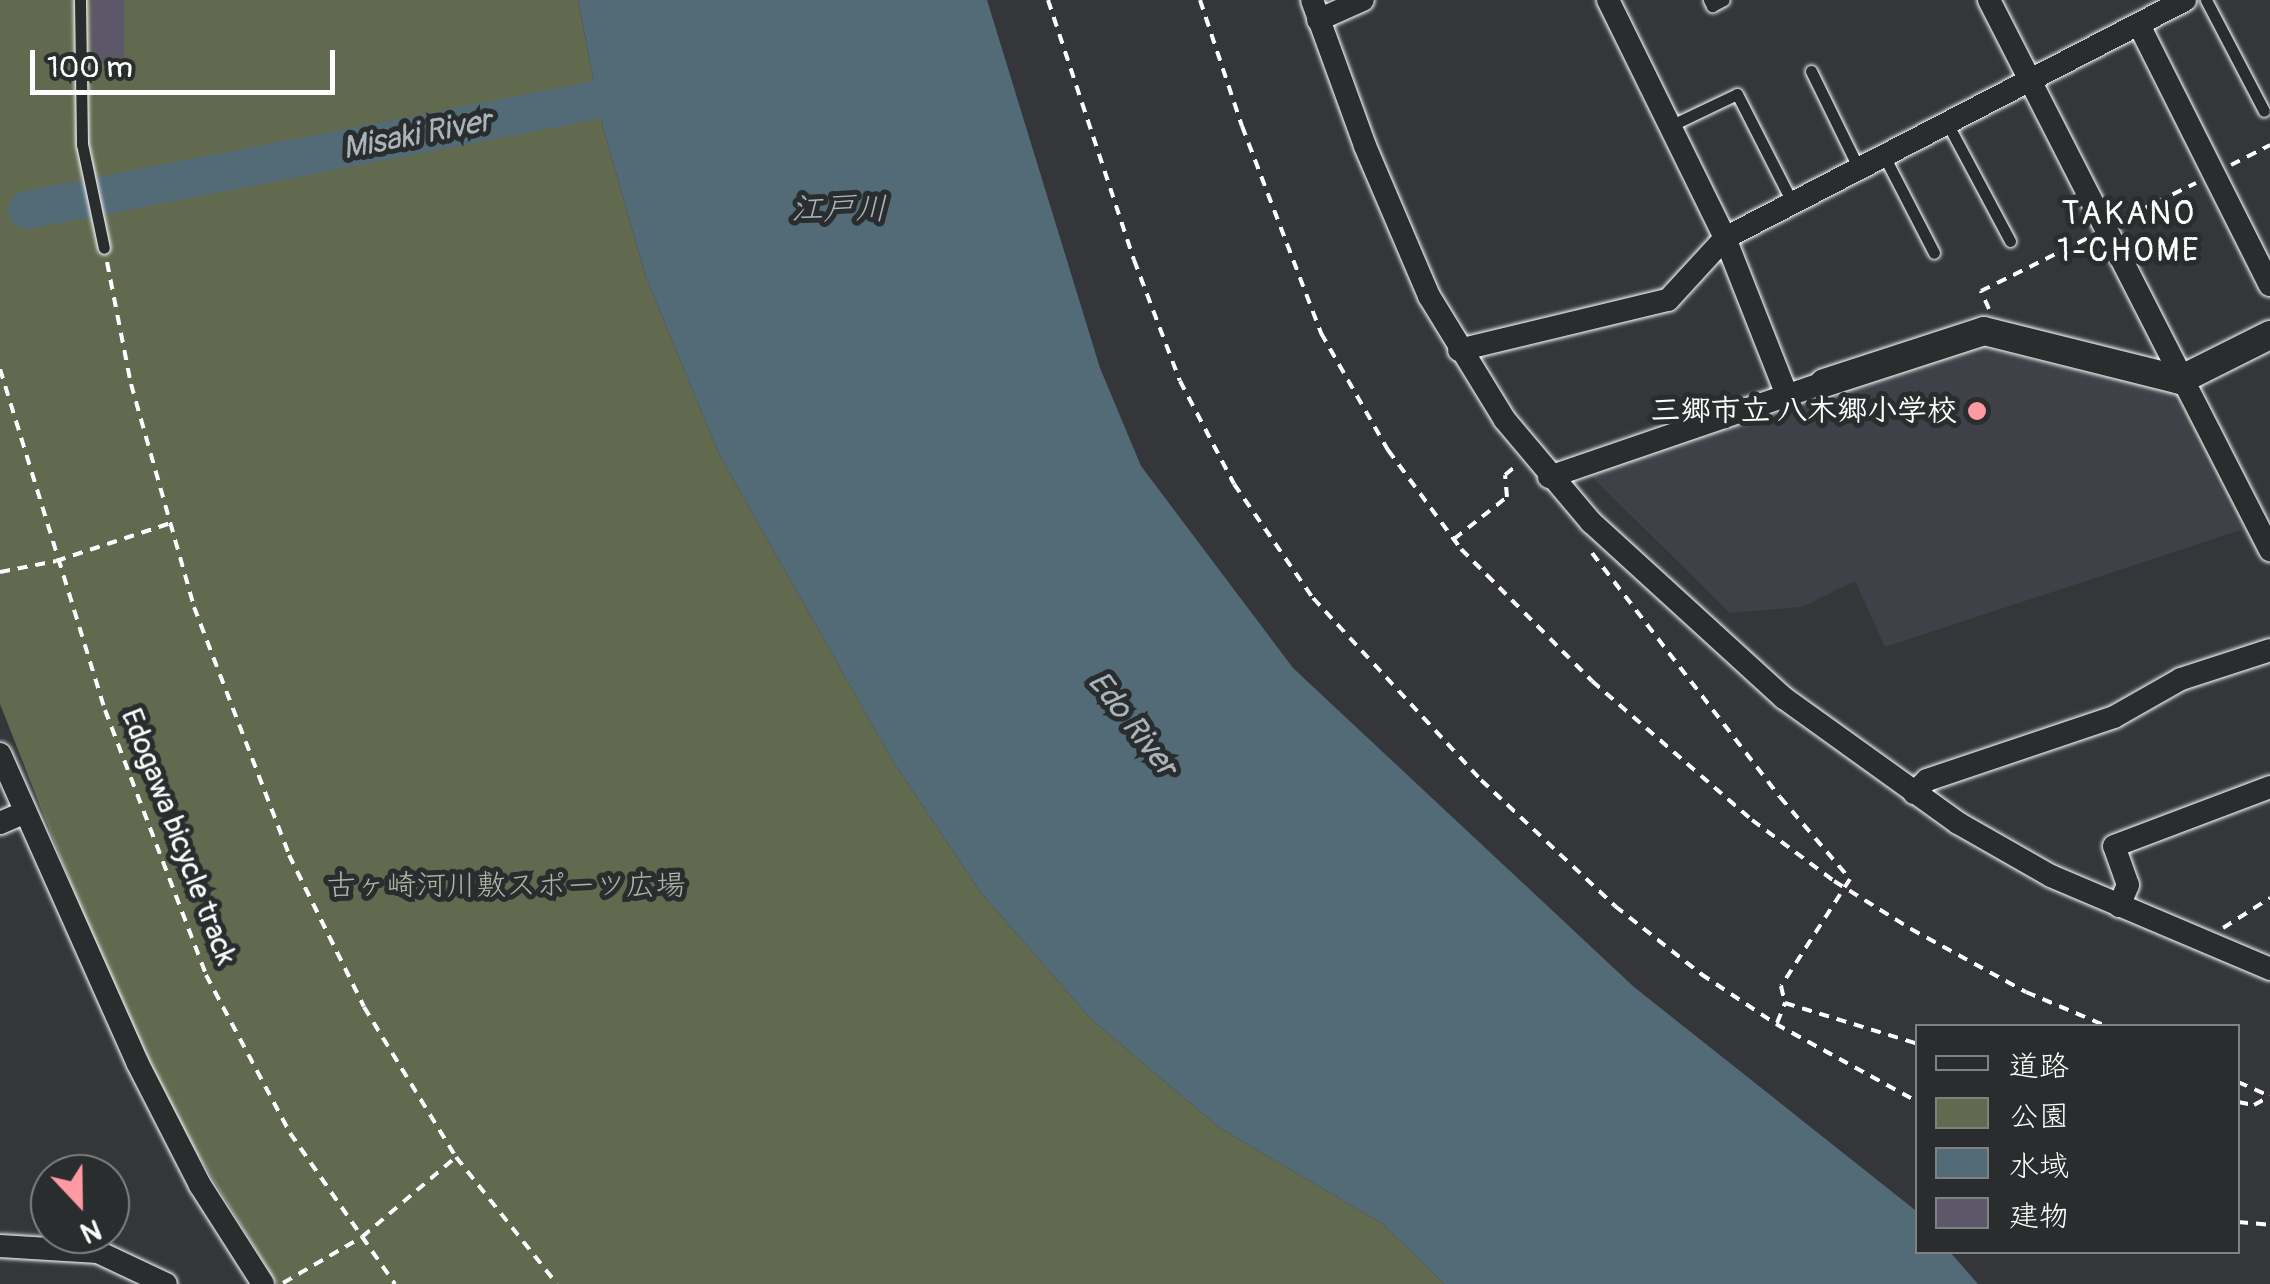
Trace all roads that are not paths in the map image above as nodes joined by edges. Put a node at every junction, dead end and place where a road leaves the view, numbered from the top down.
1 (80, 0) edge
2 (1363, 0) edge
3 (1608, 0) edge
4 (1709, 0) edge
5 (1724, 0) edge
6 (1989, 0) edge
7 (2185, 0) edge
8 (2206, 0) edge
9 (1315, 10) edge
10 (2140, 25) junction
11 (1810, 71) dead end
12 (2030, 80) junction
13 (2264, 111) dead end
14 (1946, 121) junction
15 (1670, 126) junction
16 (1883, 154) junction
17 (1858, 167) junction
18 (1792, 202) junction
19 (1725, 238) junction
20 (2010, 241) dead end
21 (104, 248) road end
22 (1934, 253) dead end
23 (2270, 286) edge
24 (2270, 335) edge
25 (1459, 350) junction
26 (2180, 380) junction
27 (1824, 383) joint
28 (1788, 394) junction
29 (1549, 477) junction
30 (2270, 550) edge
31 (2270, 650) edge
32 (0, 754) edge
33 (2270, 787) edge
34 (1914, 793) junction
35 (23, 814) junction
36 (0, 823) edge
37 (2119, 906) junction
38 (2270, 969) edge
39 (0, 1246) edge
40 (166, 1284) edge
41 (263, 1284) edge

1 - 21 lane
2 - 9 street
3 - 15 street
4 - 5 lane
6 - 12 street
7 - 10 street
8 - 13 lane
9 - 25 street
10 - 12 street
10 - 23 street
11 - 17 lane
12 - 14 street
12 - 26 street
14 - 16 street
14 - 20 lane
15 - 18 lane
15 - 19 street
16 - 17 street
16 - 22 lane
17 - 18 street
18 - 19 street
19 - 25 street
19 - 28 street
24 - 26 street
25 - 29 street
26 - 27 street
26 - 30 street
27 - 28 street
28 - 29 street
29 - 34 street
31 - 34 street
32 - 35 street
33 - 37 street
34 - 37 street
35 - 36 street
35 - 41 street
37 - 38 street
39 - 40 street

